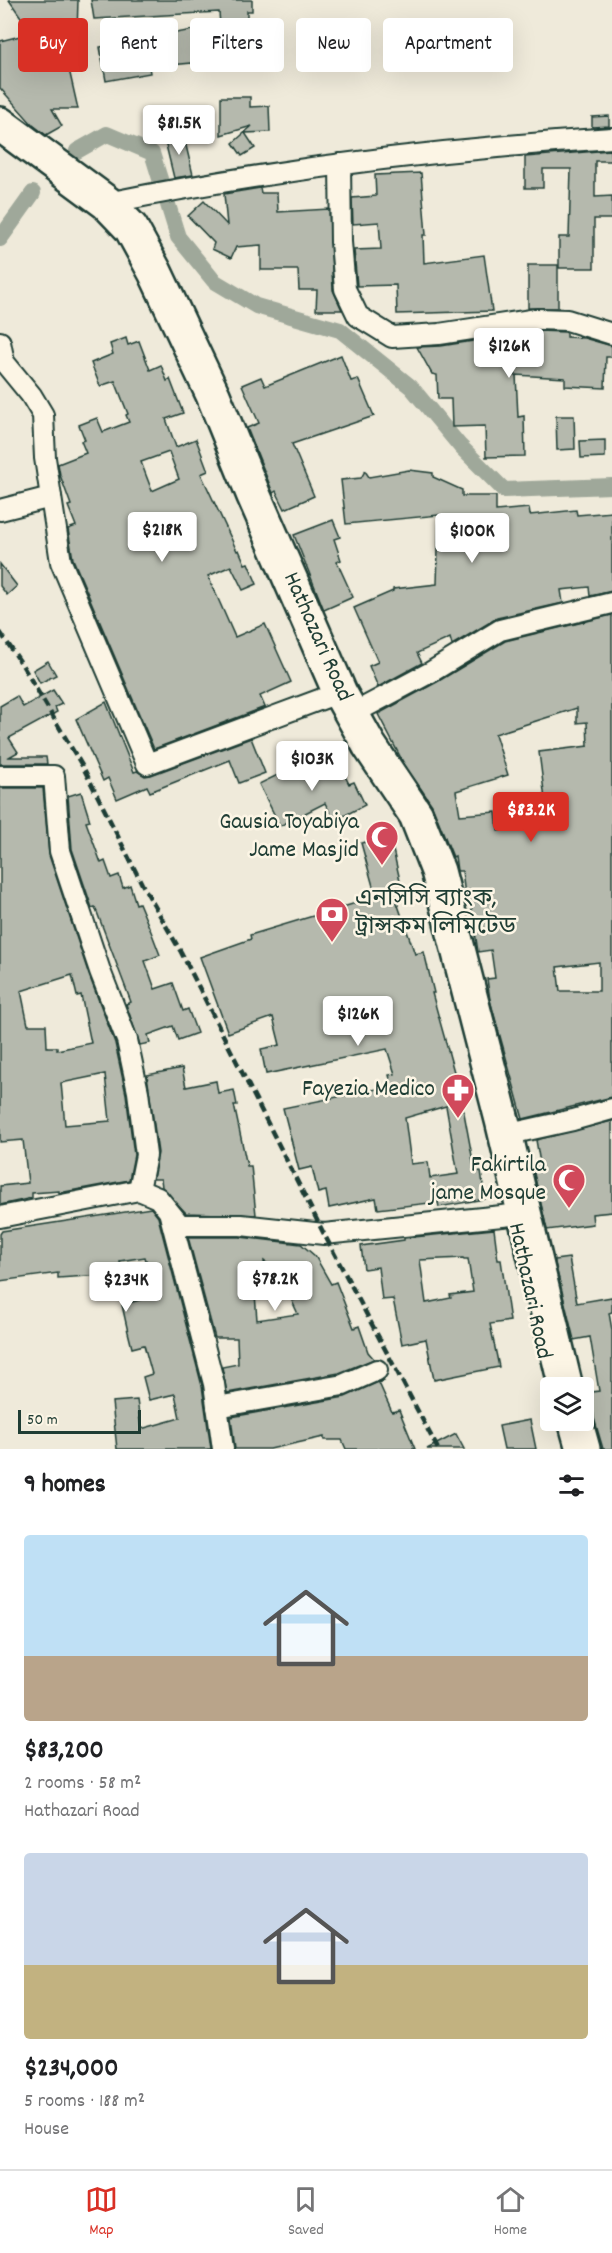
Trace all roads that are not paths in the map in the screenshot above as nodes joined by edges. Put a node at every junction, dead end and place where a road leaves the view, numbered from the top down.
1 (0, 124) edge
2 (612, 138) edge
3 (0, 143) edge
4 (340, 164) junction
5 (107, 203) junction
6 (612, 334) edge
7 (0, 342) edge
8 (51, 497) junction
9 (0, 510) edge
10 (612, 603) edge
11 (339, 705) junction
12 (0, 776) edge
13 (612, 1109) edge
14 (505, 1135) junction
15 (139, 1190) junction
16 (170, 1213) junction
17 (512, 1215) junction
18 (0, 1217) edge
19 (377, 1370) dead end
20 (547, 1377) edge
21 (563, 1377) edge
22 (217, 1407) junction
23 (560, 1431) edge
24 (578, 1431) edge
25 (223, 1449) edge
26 (564, 1449) edge
27 (583, 1449) edge

1 - 5 highway, Hathazari Road
2 - 4 street
3 - 11 highway, Hathazari Road
4 - 5 street
4 - 6 street
5 - 11 highway, Hathazari Road
7 - 8 street
8 - 9 street
8 - 11 street
10 - 11 street
11 - 14 highway, Hathazari Road
11 - 17 highway, Hathazari Road
12 - 15 street
13 - 14 street
14 - 21 highway, Hathazari Road
15 - 16 street
15 - 18 street
16 - 17 street
16 - 22 street
17 - 20 highway, Hathazari Road
19 - 22 street
22 - 25 street
23 - 26 highway
24 - 27 highway

